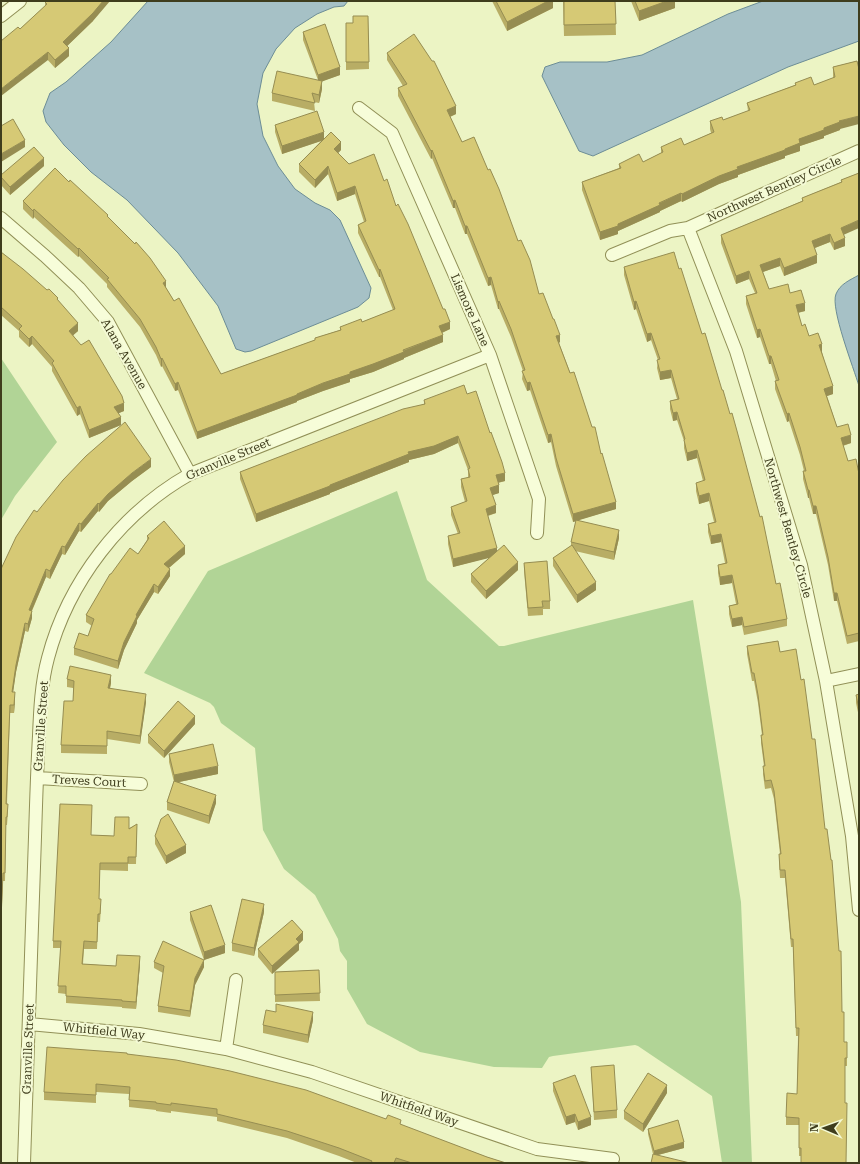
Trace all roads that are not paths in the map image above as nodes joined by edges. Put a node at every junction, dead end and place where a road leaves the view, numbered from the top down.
1 (20, 1) edge
2 (1, 16) edge
3 (359, 108) dead end
4 (859, 151) edge
5 (1, 218) edge
6 (688, 228) junction
7 (612, 255) dead end
8 (490, 355) junction
9 (190, 474) junction
10 (537, 533) dead end
11 (859, 674) edge
12 (826, 681) junction
13 (37, 778) junction
14 (141, 784) dead end
15 (859, 910) edge
16 (236, 980) dead end
17 (29, 1024) junction
18 (226, 1049) junction
19 (613, 1159) dead end
20 (24, 1163) edge

1 - 2 street
3 - 8 street, Lismore Lane
4 - 6 street, Northwest Bentley Circle
5 - 9 street, Alana Avenue
6 - 7 street, Northwest Bentley Circle
6 - 12 street, Northwest Bentley Circle
8 - 9 street, Granville Street
8 - 10 street, Lismore Lane
9 - 13 street, Granville Street
11 - 12 street
12 - 15 street, Northwest Bentley Circle
13 - 14 street, Treves Court
13 - 17 street, Granville Street
16 - 18 street
17 - 18 street, Whitfield Way
17 - 20 street, Granville Street
18 - 19 street, Whitfield Way

